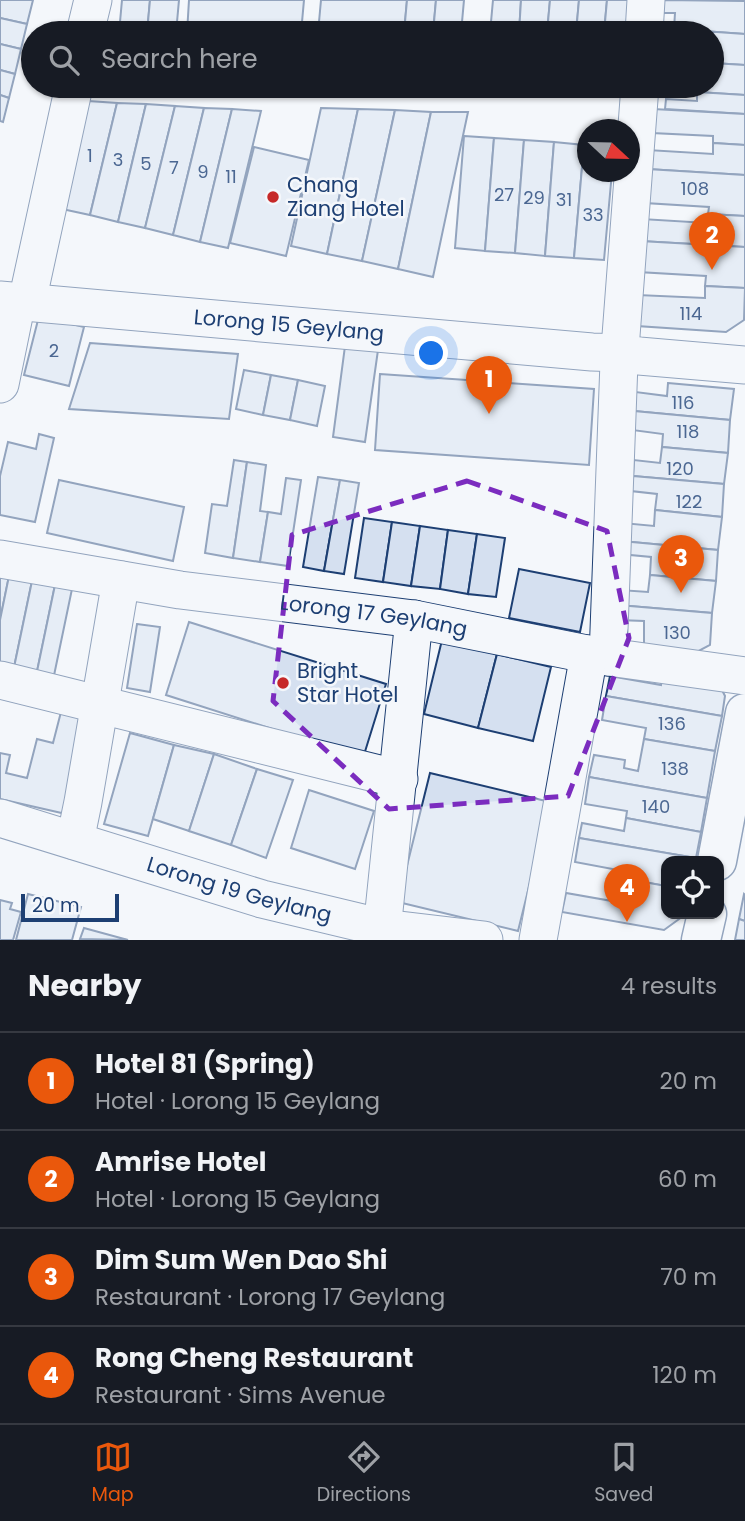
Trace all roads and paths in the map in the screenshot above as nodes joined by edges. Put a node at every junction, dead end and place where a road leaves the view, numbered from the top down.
1 (93, 0) edge
2 (646, 0) edge
3 (88, 21) edge
4 (645, 21) edge
5 (71, 98) edge
6 (639, 98) edge
7 (15, 301) edge
8 (621, 353) junction
9 (745, 365) edge
10 (0, 384) edge
11 (0, 559) edge
12 (121, 580) junction
13 (414, 619) junction
14 (597, 656) junction
15 (745, 676) edge
16 (0, 680) edge
17 (99, 705) junction
18 (745, 713) edge
19 (399, 779) junction
20 (0, 818) edge
21 (75, 841) junction
22 (718, 856) edge
23 (706, 919) edge
24 (382, 934) edge
25 (484, 940) edge
26 (538, 940) edge
27 (701, 940) edge

1 - 3 street
2 - 4 street
5 - 7 street
6 - 8 street
7 - 8 street, Lorong 15 Geylang
7 - 10 street
8 - 9 street, Lorong 15 Geylang
8 - 14 street
11 - 12 street, Lorong 17 Geylang
12 - 13 street, Lorong 17 Geylang
12 - 17 street
13 - 14 street, Lorong 17 Geylang
13 - 19 street
14 - 15 street, Lorong 17 Geylang
14 - 26 street
16 - 17 street
17 - 19 street
17 - 21 street
18 - 22 main road
19 - 24 street
20 - 21 street, Lorong 19 Geylang
21 - 24 street, Lorong 19 Geylang
23 - 27 main road
24 - 25 street, Lorong 19 Geylang

